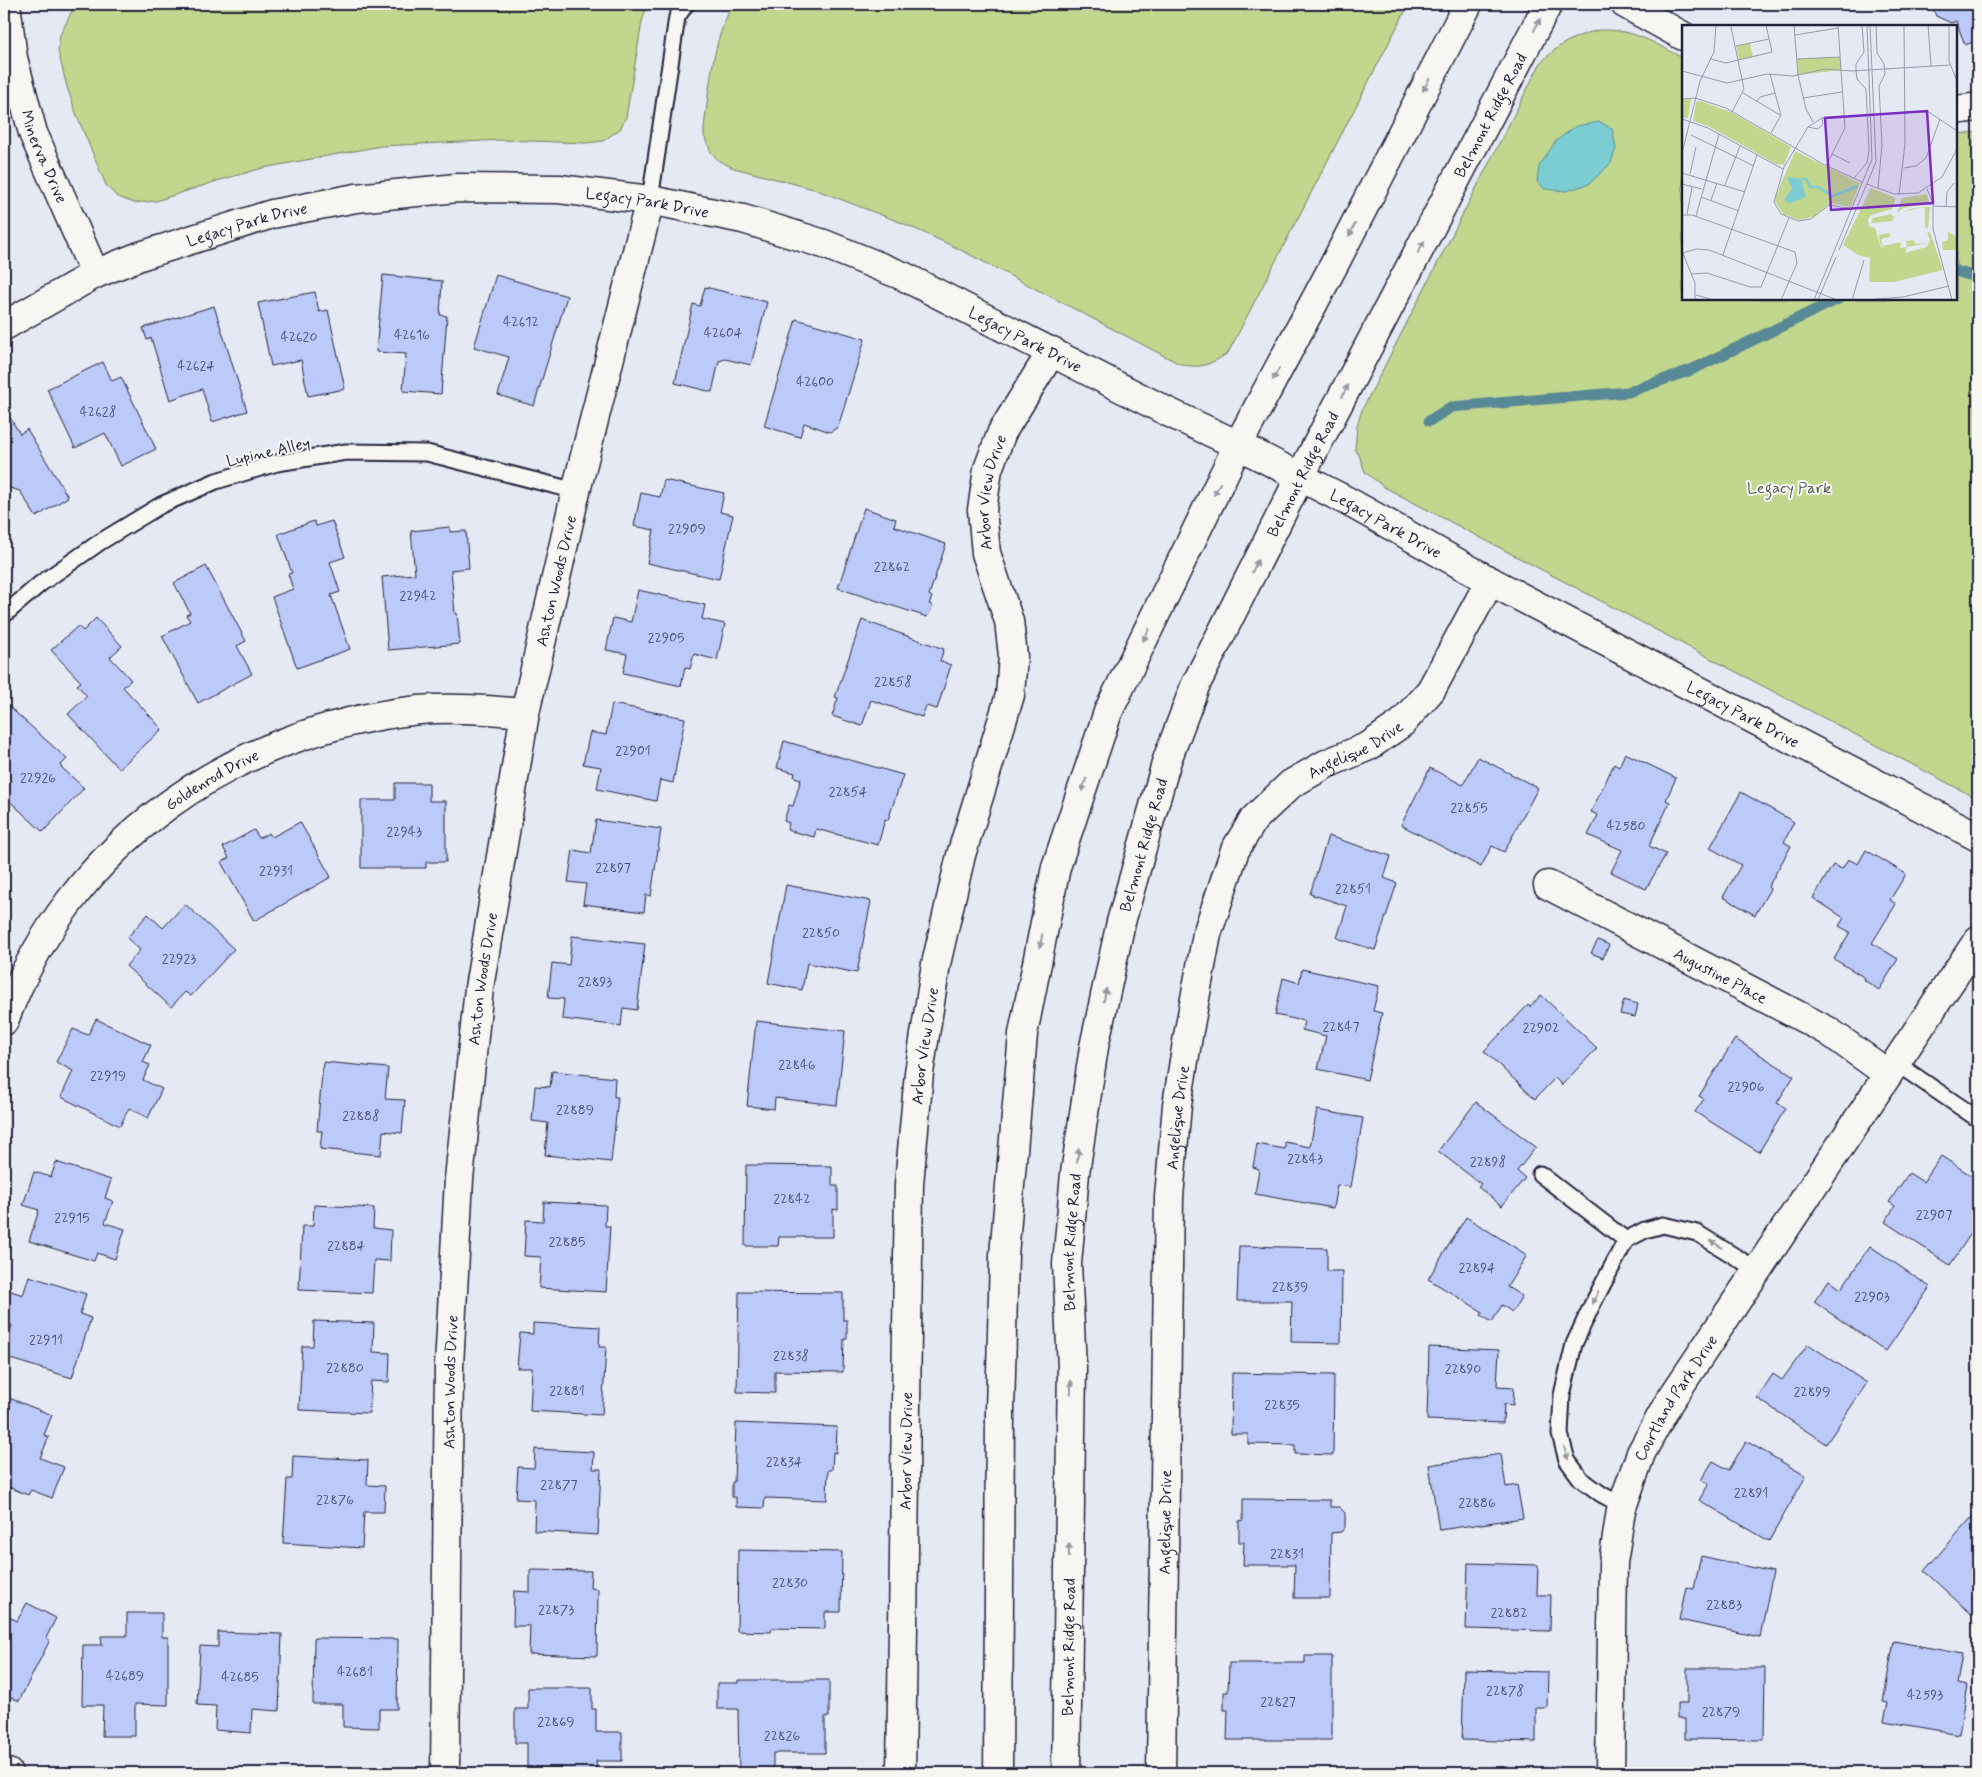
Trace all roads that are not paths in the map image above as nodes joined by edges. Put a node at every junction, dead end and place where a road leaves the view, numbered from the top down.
1 (6, 4) edge
2 (686, 4) edge
3 (1468, 4) edge
4 (1548, 4) edge
5 (1625, 4) edge
6 (1682, 35) edge
7 (1978, 107) edge
8 (1957, 110) edge
9 (650, 200) junction
10 (95, 274) junction
11 (4, 326) edge
12 (1052, 351) junction
13 (1238, 445) junction
14 (1300, 477) junction
15 (576, 491) junction
16 (1490, 581) junction
17 (4, 615) edge
18 (525, 713) junction
19 (1978, 837) edge
20 (1548, 885) dead end
21 (1978, 940) edge
22 (4, 1021) edge
23 (1892, 1068) junction
24 (1978, 1119) edge
25 (1540, 1174) dead end
26 (1626, 1240) junction
27 (1757, 1270) junction
28 (1623, 1506) junction
29 (4, 1772) edge
30 (8, 1773) edge
31 (445, 1773) edge
32 (901, 1773) edge
33 (998, 1773) edge
34 (1066, 1773) edge
35 (1161, 1773) edge
36 (1610, 1773) edge

1 - 10 street, Minerva Drive
2 - 9 lane
3 -> 13 street
14 -> 4 street, Belmont Ridge Road
5 - 6 street
7 - 8 street
9 - 10 street, Legacy Park Drive
9 - 12 street, Legacy Park Drive
9 - 15 street, Ashton Woods Drive
10 - 11 street, Legacy Park Drive
12 - 13 street, Legacy Park Drive
12 - 32 street, Arbor View Drive
13 - 14 street, Legacy Park Drive
13 -> 33 street
14 - 16 street, Legacy Park Drive
34 -> 14 street, Belmont Ridge Road
15 - 17 lane, Lupine Alley
15 - 18 street, Ashton Woods Drive
16 - 19 street, Legacy Park Drive
16 - 35 street, Angelique Drive
18 - 22 street, Goldenrod Drive
18 - 31 street, Ashton Woods Drive
20 - 23 street, Augustine Place
21 - 23 street
23 - 24 lane
23 - 27 street, Courtland Park Drive
25 - 26 lane
27 -> 26 lane
26 -> 28 lane
27 - 28 street, Courtland Park Drive
28 - 36 street, Courtland Park Drive
29 - 30 street

